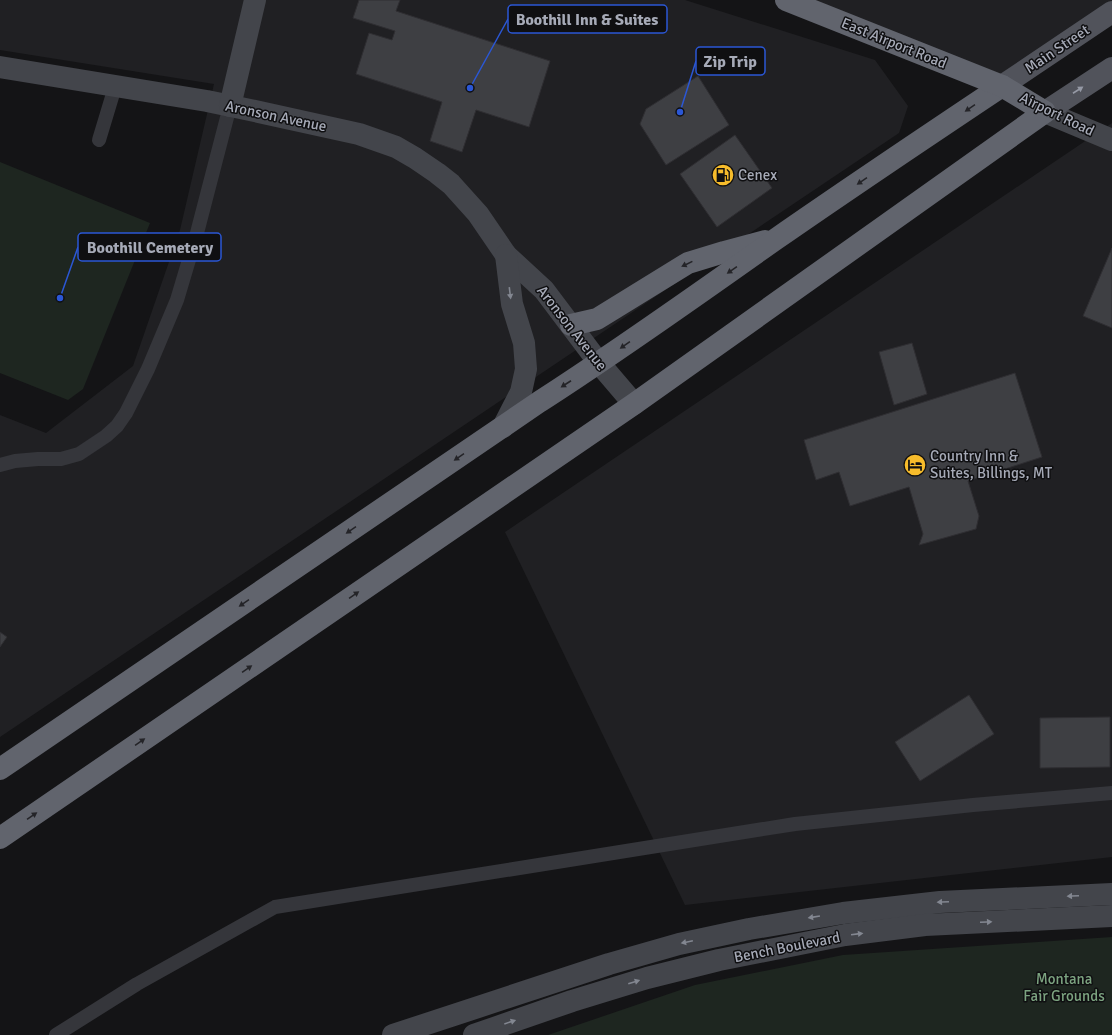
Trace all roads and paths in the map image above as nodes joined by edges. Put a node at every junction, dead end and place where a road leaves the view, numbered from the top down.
1 (255, 0) edge
2 (786, 0) edge
3 (1112, 12) edge
4 (0, 67) edge
5 (1112, 68) edge
6 (1002, 86) junction
7 (115, 87) junction
8 (230, 106) junction
9 (1045, 112) junction
10 (99, 140) dead end
11 (1112, 140) edge
12 (778, 238) junction
13 (506, 255) junction
14 (572, 325) junction
15 (599, 363) junction
16 (634, 404) junction
17 (503, 427) junction
18 (0, 465) edge
19 (0, 769) edge
20 (1112, 793) edge
21 (0, 838) edge
22 (1112, 894) edge
23 (1112, 916) edge
24 (56, 1035) edge
25 (394, 1035) edge
26 (474, 1035) edge

1 - 8 main road
2 - 6 highway, East Airport Road
3 - 6 main road, Main Street
4 - 7 main road, Aronson Avenue
9 -> 5 main road
6 - 9 highway, Airport Road
6 -> 12 highway
7 - 8 main road, Aronson Avenue
7 - 10 lane
8 - 13 main road, Aronson Avenue
8 - 18 lane
9 - 11 main road, Airport Road
9 - 16 highway
12 -> 14 highway
12 -> 15 highway
13 - 14 main road, Aronson Avenue
13 -> 17 main road, Aronson Avenue
14 - 15 main road, Aronson Avenue
15 - 16 main road, Aronson Avenue
15 -> 17 highway
21 -> 16 highway
17 -> 19 highway
20 - 24 lane
22 -> 25 main road
26 -> 23 main road, Bench Boulevard

